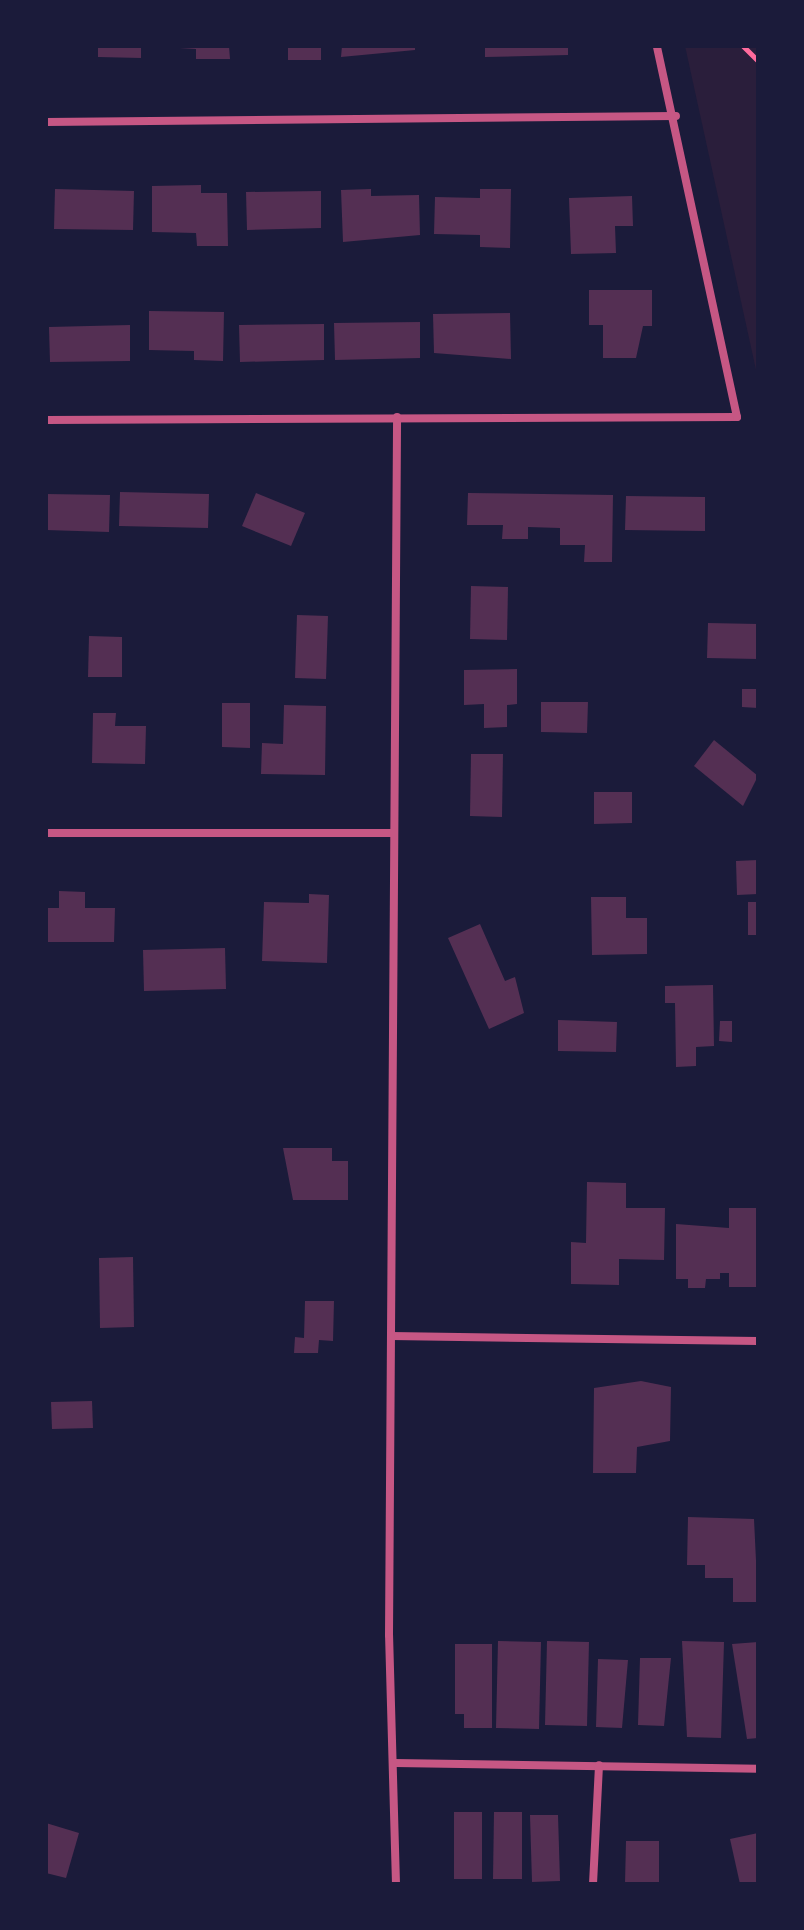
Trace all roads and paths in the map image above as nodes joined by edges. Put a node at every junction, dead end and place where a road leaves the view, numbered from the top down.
1 (657, 46) edge
2 (743, 46) edge
3 (758, 61) edge
4 (676, 116) junction
5 (46, 122) edge
6 (397, 417) junction
7 (46, 420) edge
8 (46, 833) edge
9 (394, 833) junction
10 (391, 1336) junction
11 (758, 1341) edge
12 (395, 1763) junction
13 (599, 1765) junction
14 (758, 1769) edge
15 (396, 1884) edge
16 (593, 1884) edge

1 - 4 street
2 - 3 path
4 - 5 street
4 - 6 street
6 - 7 street
6 - 9 street
8 - 9 street
9 - 10 street
10 - 11 street
10 - 12 street
12 - 13 street
12 - 15 street
13 - 14 street
13 - 16 street

